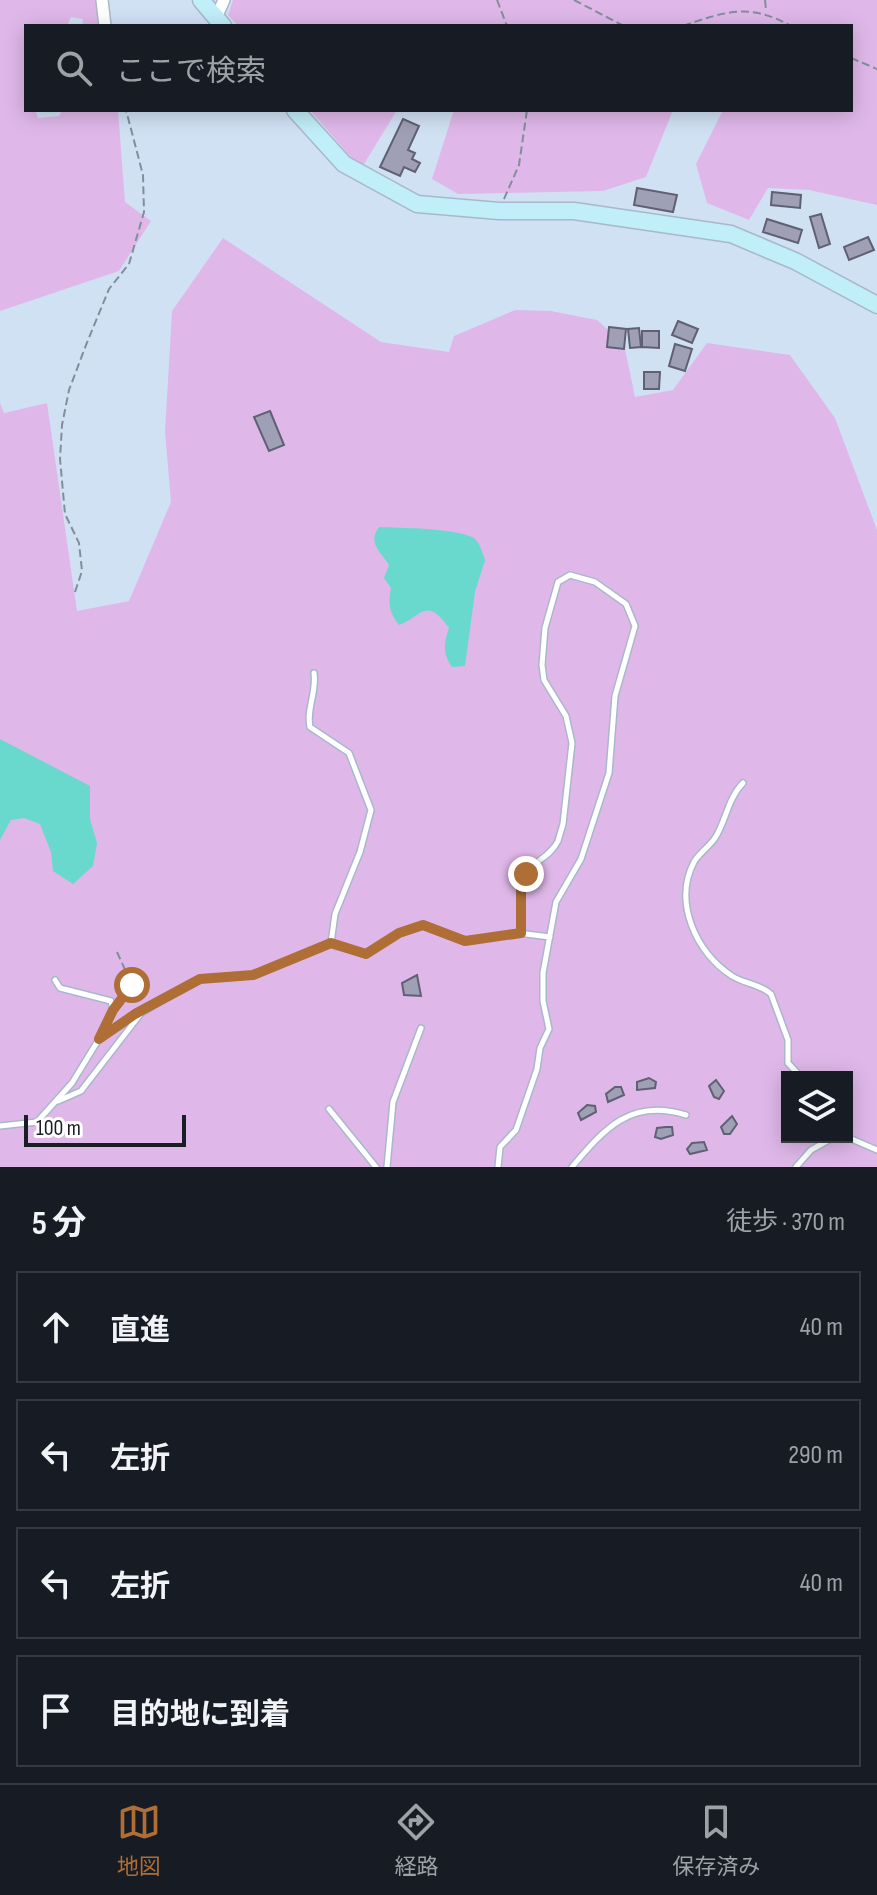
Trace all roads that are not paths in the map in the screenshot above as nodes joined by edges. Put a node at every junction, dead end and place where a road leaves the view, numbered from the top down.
1 (102, 0) edge
2 (201, 0) edge
3 (224, 0) edge
4 (220, 22) edge
5 (105, 24) edge
6 (297, 112) edge
7 (877, 305) edge
8 (314, 673) dead end
9 (743, 783) dead end
10 (521, 933) junction
11 (550, 937) junction
12 (331, 943) junction
13 (55, 980) dead end
14 (142, 1010) junction
15 (421, 1028) dead end
16 (99, 1039) junction
17 (795, 1071) edge
18 (57, 1101) junction
19 (329, 1109) dead end
20 (686, 1115) dead end
21 (0, 1126) edge
22 (853, 1140) edge
23 (823, 1143) edge
24 (877, 1150) edge
25 (376, 1167) edge
26 (387, 1167) edge
27 (498, 1167) edge
28 (572, 1167) edge
29 (796, 1167) edge

1 - 5 street
2 - 4 street
3 - 4 street
6 - 7 street
8 - 12 lane
9 - 17 lane
10 - 11 lane
10 - 11 lane
10 - 12 lane
11 - 27 lane
12 - 14 lane
13 - 16 lane
14 - 16 lane
14 - 18 lane
15 - 26 lane
16 - 18 lane
18 - 21 lane
19 - 25 lane
20 - 28 lane
22 - 24 lane
23 - 29 lane

